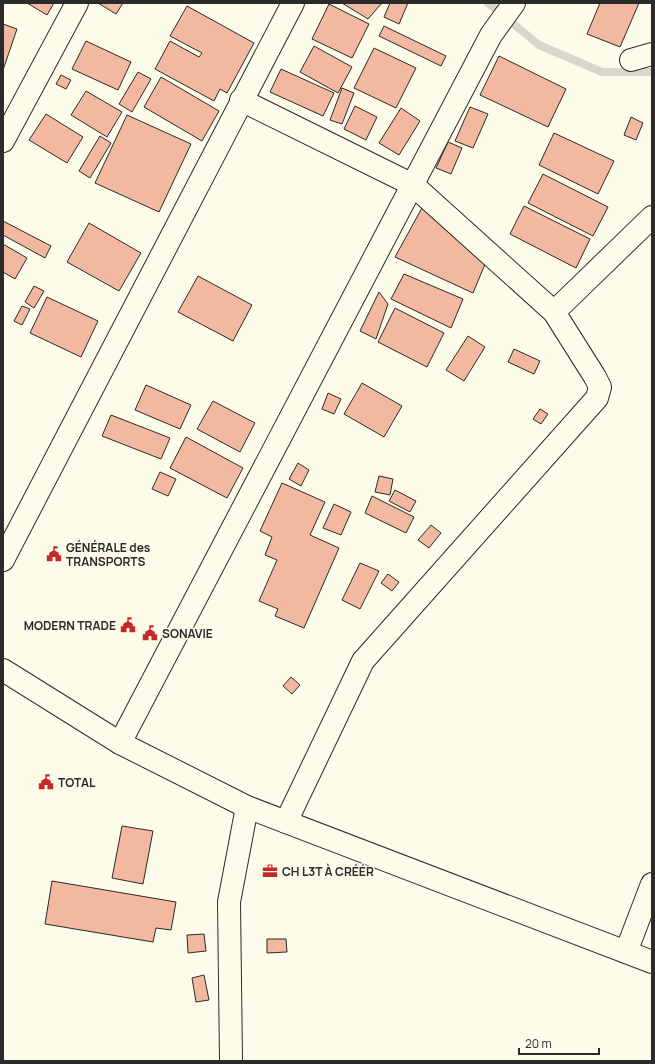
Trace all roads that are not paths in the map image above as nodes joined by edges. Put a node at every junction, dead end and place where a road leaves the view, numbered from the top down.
1 (78, 3) edge
2 (293, 3) edge
3 (513, 5) edge
4 (652, 54) edge
5 (631, 60) dead end
6 (242, 100) junction
7 (3, 141) edge
8 (413, 185) junction
9 (652, 217) edge
10 (554, 312) junction
11 (3, 560) edge
12 (3, 670) edge
13 (120, 743) junction
14 (247, 807) junction
15 (286, 822) junction
16 (652, 884) edge
17 (626, 952) junction
18 (652, 962) edge
19 (231, 1061) edge

1 - 7 street
2 - 6 street
3 - 8 street
4 - 5 street
6 - 8 street
6 - 11 street
8 - 10 street
8 - 13 street
9 - 10 street
10 - 15 street
12 - 13 street
13 - 14 street
14 - 15 street
14 - 19 street
15 - 17 street
16 - 17 street
17 - 18 street

